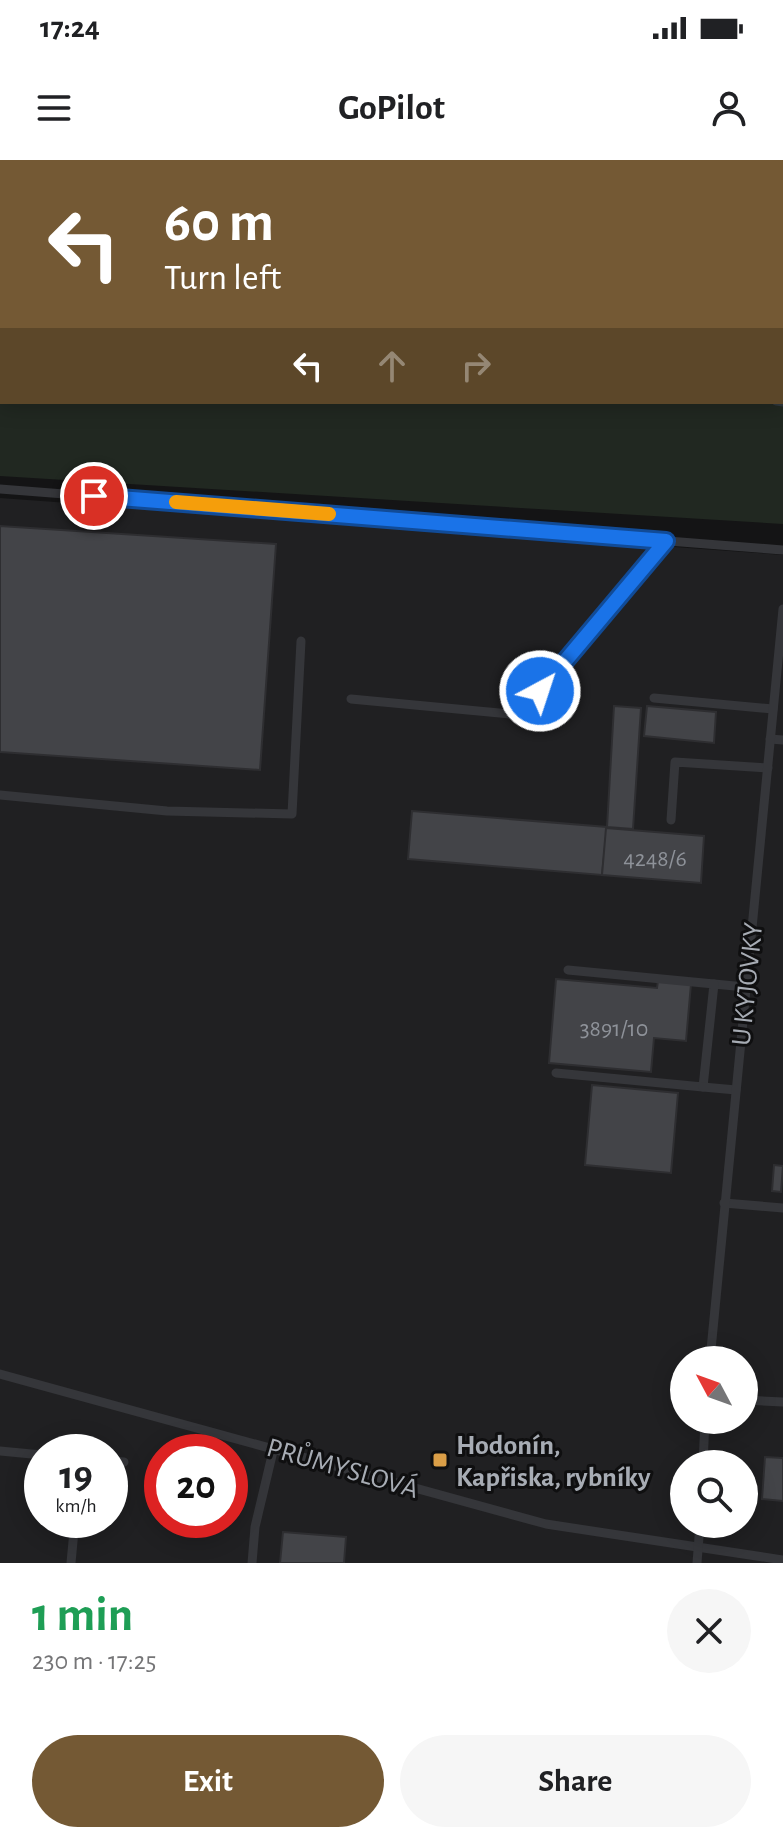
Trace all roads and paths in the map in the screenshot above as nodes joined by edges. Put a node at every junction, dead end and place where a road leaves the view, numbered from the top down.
1 (0, 489) edge
2 (666, 541) junction
3 (783, 550) edge
4 (783, 609) edge
5 (301, 641) dead end
6 (654, 698) dead end
7 (351, 699) dead end
8 (773, 709) junction
9 (770, 739) junction
10 (783, 740) edge
11 (768, 768) junction
12 (0, 795) edge
13 (671, 820) dead end
14 (568, 970) dead end
15 (714, 984) junction
16 (745, 987) junction
17 (556, 1073) dead end
18 (703, 1087) junction
19 (736, 1090) junction
20 (724, 1203) junction
21 (783, 1208) edge
22 (711, 1346) edge
23 (0, 1374) edge
24 (758, 1401) edge
25 (783, 1402) edge
26 (274, 1447) junction
27 (0, 1451) edge
28 (24, 1453) edge
29 (73, 1538) edge
30 (699, 1538) edge
31 (698, 1547) junction
32 (783, 1560) edge
33 (71, 1563) edge
34 (252, 1563) edge
35 (697, 1563) edge

1 - 2 lane
2 - 3 lane
2 - 7 lane
4 - 8 lane, U KYJOVKY
5 - 12 lane
6 - 8 lane
8 - 9 lane, U KYJOVKY
9 - 10 lane
9 - 11 lane, U KYJOVKY
11 - 13 lane
11 - 16 lane, U KYJOVKY
14 - 15 lane
15 - 16 lane
15 - 18 lane
16 - 19 lane, U KYJOVKY
17 - 18 lane
18 - 19 lane
19 - 20 lane, U KYJOVKY
20 - 21 lane
20 - 22 lane, U KYJOVKY
23 - 26 lane, PRŮMYSLOVÁ
24 - 25 lane
26 - 31 lane, PRŮMYSLOVÁ
26 - 34 lane
27 - 28 lane
29 - 33 lane
30 - 31 lane
31 - 32 lane, PRŮMYSLOVÁ
31 - 35 lane

